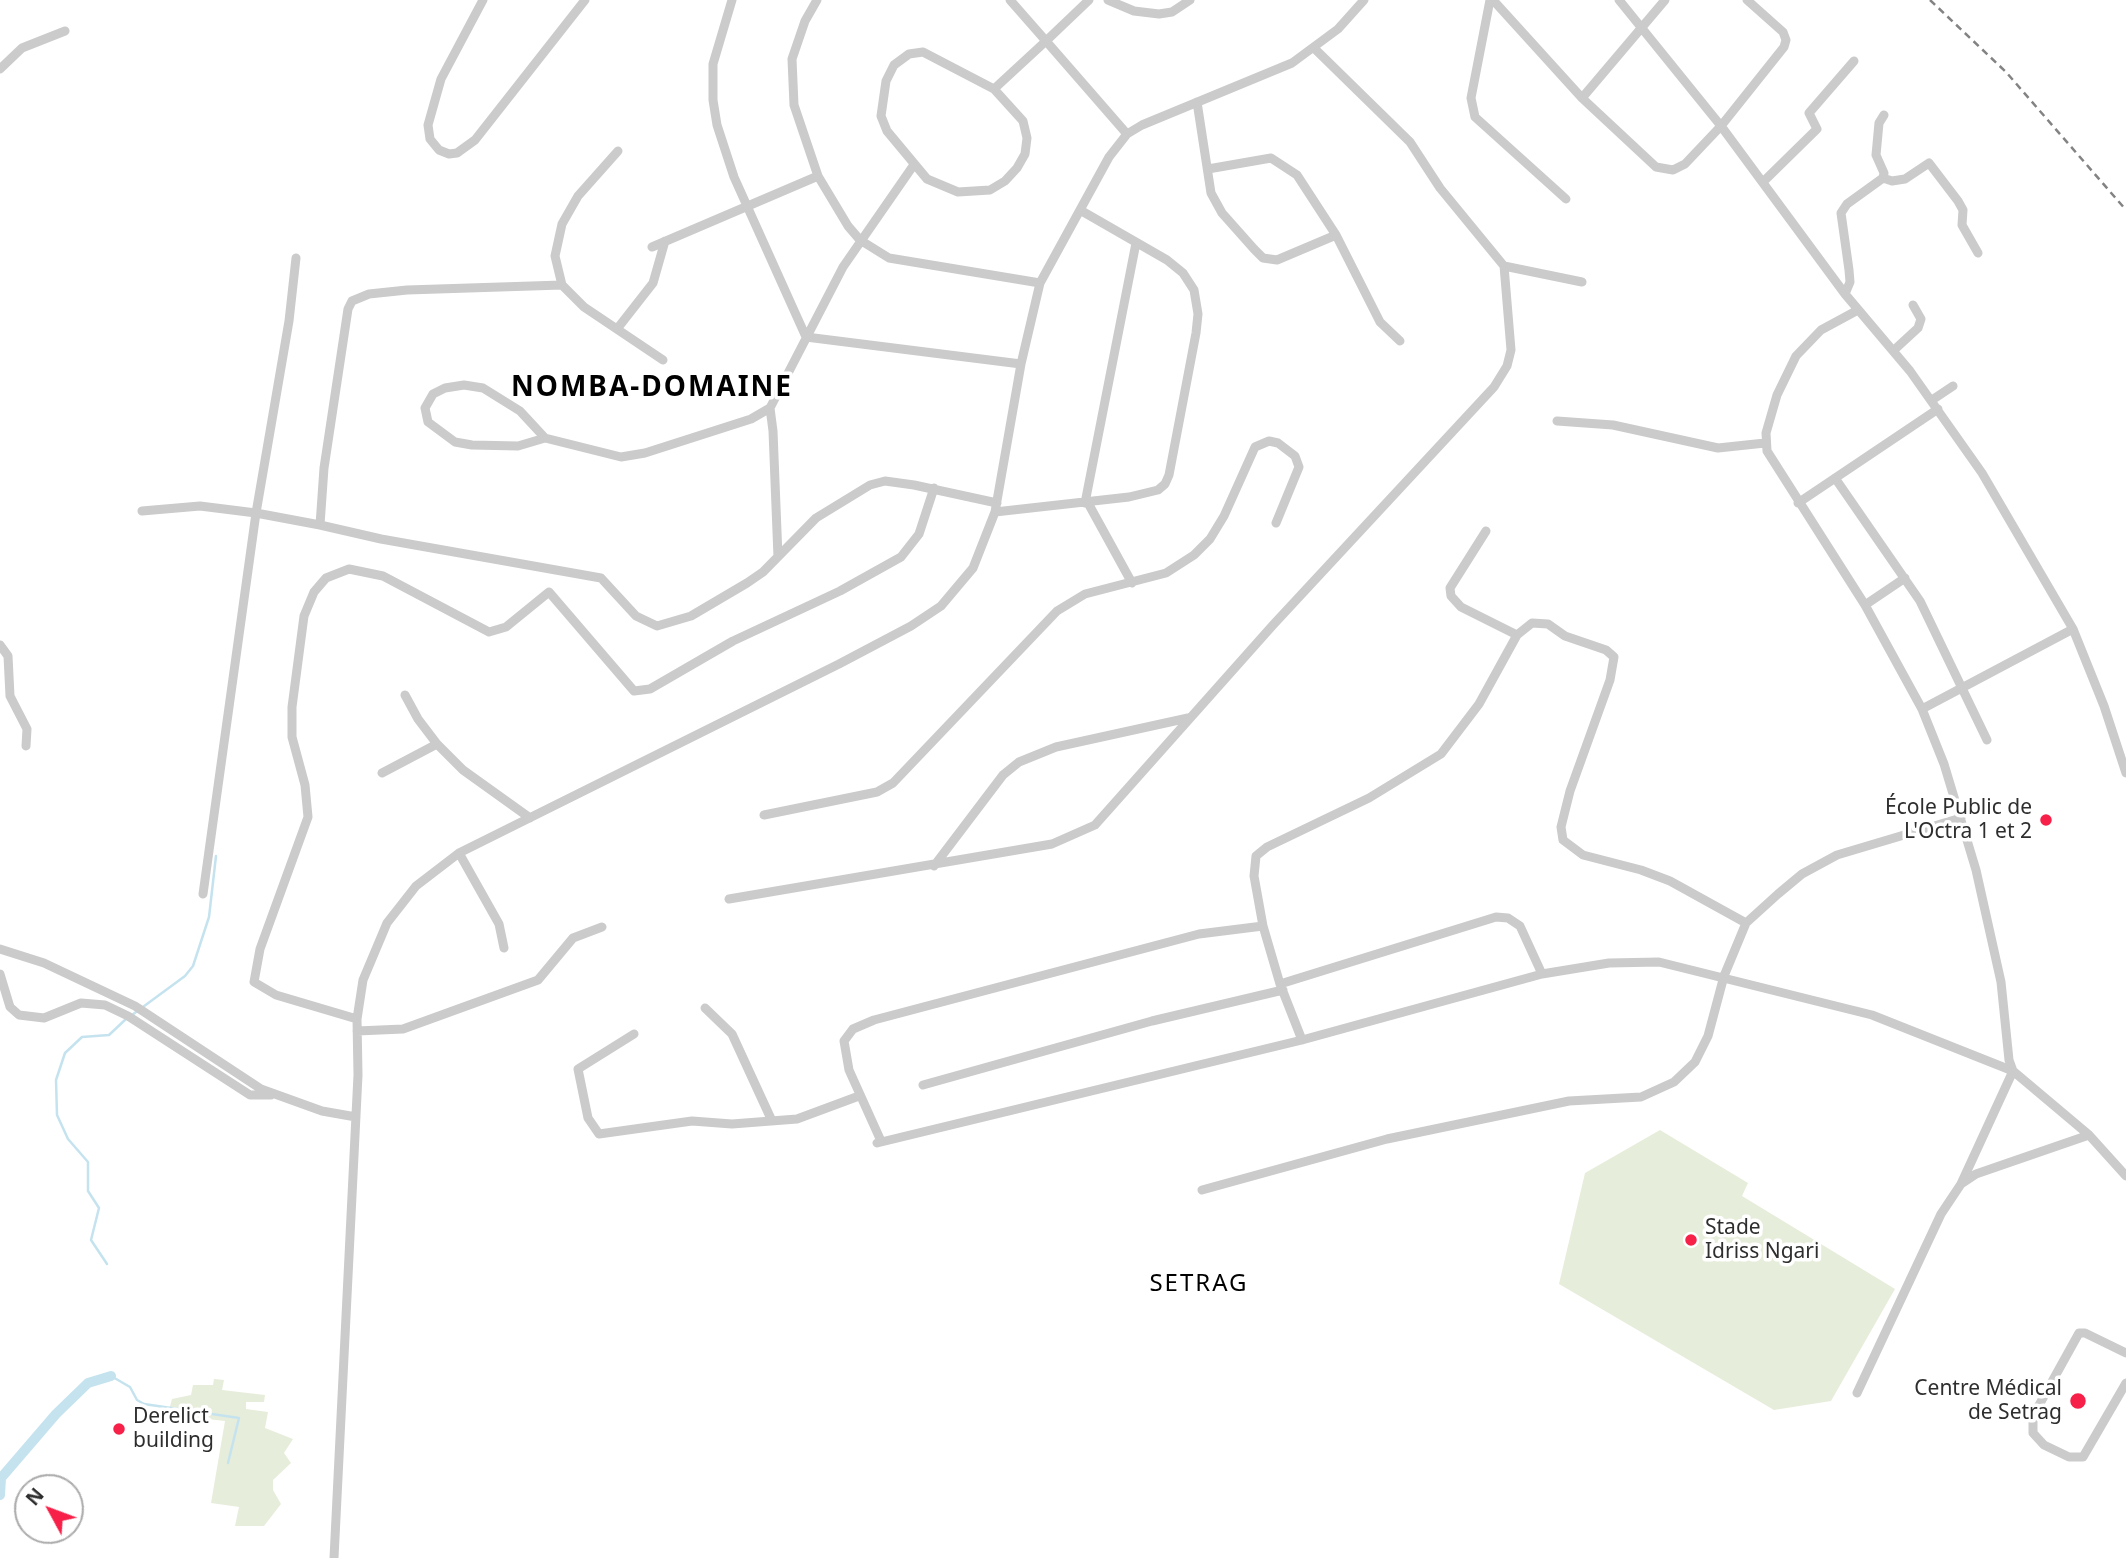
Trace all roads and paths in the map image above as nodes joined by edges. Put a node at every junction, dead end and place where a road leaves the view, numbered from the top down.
1 (483, 0) edge
2 (585, 0) edge
3 (732, 0) edge
4 (1010, 0) edge
5 (1089, 0) edge
6 (1108, 0) edge
7 (1190, 0) edge
8 (1364, 0) edge
9 (1492, 0) edge
10 (1619, 0) edge
11 (1665, 0) edge
12 (1747, 0) edge
13 (812, 1) edge
14 (1643, 26) junction
15 (65, 31) dead end
16 (1046, 41) junction
17 (1315, 49) junction
18 (1854, 61) dead end
19 (0, 69) edge
20 (994, 89) junction
21 (1582, 98) junction
22 (1197, 102) junction
23 (1884, 115) dead end
24 (1721, 125) junction
25 (1127, 134) junction
26 (618, 151) dead end
27 (913, 166) junction
28 (1208, 169) junction
29 (818, 176) junction
30 (1883, 178) junction
31 (1764, 181) junction
32 (1566, 199) dead end
33 (748, 207) junction
34 (1080, 210) junction
35 (1336, 235) junction
36 (860, 240) junction
37 (665, 241) junction
38 (1136, 243) junction
39 (652, 247) dead end
40 (1978, 253) dead end
41 (296, 258) dead end
42 (1504, 266) junction
43 (1582, 282) dead end
44 (1040, 283) junction
45 (562, 285) junction
46 (1845, 294) junction
47 (1913, 305) dead end
48 (1858, 310) junction
49 (617, 329) junction
50 (806, 337) junction
51 (1400, 341) dead end
52 (1893, 351) junction
53 (663, 359) dead end
54 (1021, 364) junction
55 (1953, 386) dead end
56 (1932, 400) junction
57 (769, 408) junction
58 (1938, 409) junction
59 (1557, 421) dead end
60 (545, 438) junction
61 (1765, 443) junction
62 (1835, 478) junction
63 (934, 488) junction
64 (1087, 503) junction
65 (1798, 503) junction
66 (996, 507) junction
67 (142, 511) dead end
68 (256, 513) junction
69 (1276, 523) dead end
70 (320, 525) junction
71 (1486, 531) dead end
72 (778, 557) junction
73 (1905, 578) junction
74 (1132, 583) junction
75 (1865, 605) junction
76 (2073, 629) junction
77 (1517, 635) junction
78 (0, 645) edge
79 (1963, 687) junction
80 (405, 695) dead end
81 (1923, 709) junction
82 (1188, 719) junction
83 (1987, 740) dead end
84 (437, 744) junction
85 (26, 746) dead end
86 (382, 773) dead end
87 (2126, 773) edge
88 (764, 815) dead end
89 (530, 818) junction
90 (1961, 818) junction
91 (460, 853) junction
92 (934, 866) junction
93 (203, 894) dead end
94 (729, 899) dead end
95 (1746, 923) junction
96 (1263, 926) junction
97 (602, 927) dead end
98 (504, 948) dead end
99 (0, 949) edge
100 (0, 974) edge
101 (1542, 974) junction
102 (1724, 976) junction
103 (1282, 987) junction
104 (705, 1008) dead end
105 (357, 1020) junction
106 (357, 1031) junction
107 (634, 1034) dead end
108 (1302, 1040) junction
109 (2013, 1071) junction
110 (923, 1085) dead end
111 (272, 1094) junction
112 (859, 1096) junction
113 (356, 1117) junction
114 (772, 1121) junction
115 (2088, 1135) junction
116 (2126, 1176) edge
117 (1961, 1184) junction
118 (1202, 1190) dead end
119 (2126, 1353) edge
120 (2126, 1383) edge
121 (1857, 1393) dead end
122 (334, 1558) edge

1 - 2 street
3 - 33 street
4 - 16 street
5 - 16 street
6 - 7 street
8 - 17 street
9 - 21 street
9 - 32 street
10 - 14 street
11 - 14 street
12 - 24 street
13 - 29 street
14 - 21 street
14 - 24 street
15 - 19 street
16 - 20 street
16 - 25 street
17 - 22 street
17 - 42 street
18 - 31 street
20 - 27 street
20 - 27 street
21 - 24 street
22 - 25 street
22 - 28 street
23 - 30 street
24 - 31 street
25 - 34 street
26 - 45 street
27 - 36 street
28 - 35 street
28 - 35 street
29 - 33 street
29 - 36 street
30 - 40 street
30 - 46 street
31 - 46 street
33 - 37 street
33 - 50 street
34 - 38 street
34 - 44 street
35 - 51 street
36 - 44 street
36 - 50 street
37 - 39 street
37 - 49 street
38 - 64 street
38 - 64 street
41 - 68 street
42 - 43 street
42 - 82 street
44 - 54 street
45 - 49 street
45 - 70 street
46 - 48 street
47 - 52 street
48 - 52 street
48 - 61 street
49 - 53 street
50 - 54 street
50 - 57 street
52 - 56 street
54 - 66 street
55 - 56 street
56 - 58 street
57 - 60 street
57 - 72 street
58 - 62 street
58 - 76 street
59 - 61 street
60 - 60 street
61 - 65 street
62 - 65 street
62 - 73 street
63 - 66 street
63 - 72 street
63 - 105 street
64 - 66 street
64 - 74 street
65 - 75 street
66 - 89 street
67 - 68 street
68 - 70 street
68 - 93 street
69 - 74 street
70 - 72 street
71 - 77 street
73 - 75 street
73 - 79 street
74 - 88 street
75 - 81 street
76 - 79 street
76 - 87 street
77 - 95 street
77 - 96 street
78 - 85 street
79 - 81 street
79 - 83 street
80 - 84 street
81 - 90 street
82 - 92 street
82 - 92 street
84 - 86 street
84 - 89 street
89 - 91 street
90 - 95 street
90 - 109 street
91 - 98 street
91 - 105 street
92 - 94 street
95 - 102 street
96 - 103 street
96 - 112 street
97 - 106 street
99 - 111 street
100 - 111 street
101 - 102 street
101 - 103 street
101 - 108 street
102 - 109 street
102 - 118 street
103 - 108 street
103 - 110 street
104 - 114 street
105 - 106 street
106 - 113 street
107 - 114 street
108 - 112 street
109 - 115 street
109 - 117 street
111 - 113 street
112 - 114 street
113 - 122 street
115 - 116 street
115 - 117 street
117 - 121 street
119 - 120 street

